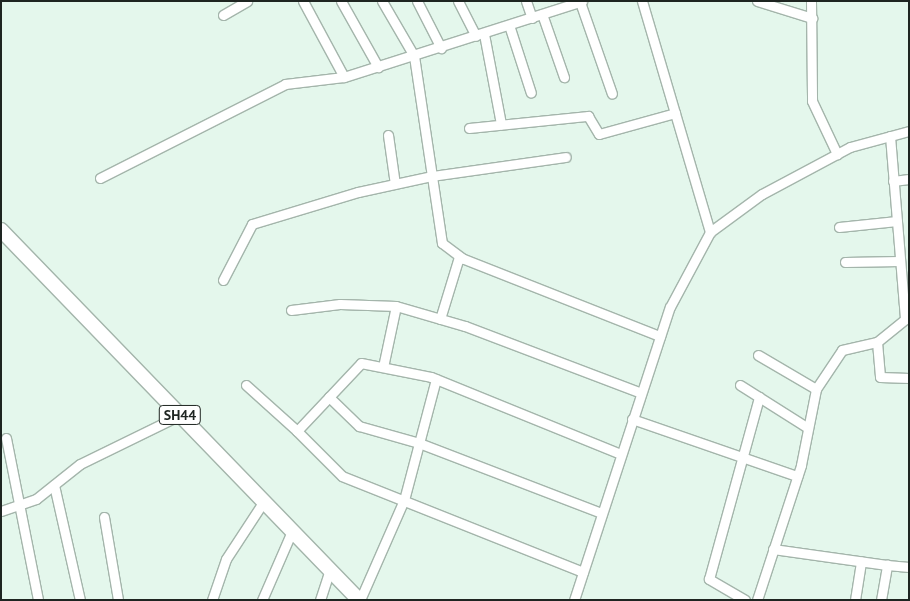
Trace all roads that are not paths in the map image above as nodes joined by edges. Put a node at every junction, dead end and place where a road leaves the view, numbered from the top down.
1 (247, 1) edge
2 (303, 1) edge
3 (341, 1) edge
4 (382, 1) edge
5 (417, 1) edge
6 (458, 1) edge
7 (526, 1) edge
8 (642, 1) edge
9 (757, 1) edge
10 (811, 1) edge
11 (581, 2) edge
12 (566, 4) edge
13 (542, 14) junction
14 (223, 15) dead end
15 (532, 18) junction
16 (812, 18) junction
17 (509, 25) junction
18 (480, 35) junction
19 (441, 48) junction
20 (414, 56) junction
21 (378, 67) junction
22 (344, 77) junction
23 (564, 77) dead end
24 (531, 94) dead end
25 (612, 94) dead end
26 (675, 113) junction
27 (500, 124) junction
28 (469, 128) dead end
29 (909, 131) edge
30 (388, 135) dead end
31 (890, 136) junction
32 (837, 154) junction
33 (566, 157) dead end
34 (432, 176) junction
35 (100, 178) dead end
36 (909, 179) edge
37 (893, 181) junction
38 (395, 184) junction
39 (896, 221) junction
40 (839, 227) dead end
41 (1, 230) edge
42 (710, 232) junction
43 (903, 257) edge
44 (463, 259) junction
45 (845, 262) dead end
46 (223, 280) dead end
47 (396, 306) junction
48 (291, 310) dead end
49 (907, 318) edge
50 (440, 319) junction
51 (660, 336) junction
52 (877, 342) junction
53 (758, 355) dead end
54 (383, 367) junction
55 (436, 378) junction
56 (909, 378) edge
57 (246, 385) dead end
58 (740, 385) dead end
59 (816, 389) junction
60 (641, 393) junction
61 (329, 397) junction
62 (759, 397) junction
63 (180, 415) junction
64 (632, 419) junction
65 (808, 428) junction
66 (297, 430) junction
67 (6, 438) dead end
68 (419, 443) junction
69 (621, 454) junction
70 (742, 457) junction
71 (797, 476) junction
72 (54, 485) junction
73 (404, 500) junction
74 (264, 501) junction
75 (17, 506) junction
76 (1, 511) edge
77 (601, 513) junction
78 (104, 517) dead end
79 (292, 531) junction
80 (773, 549) junction
81 (861, 561) junction
82 (886, 565) junction
83 (909, 567) edge
84 (330, 570) junction
85 (583, 572) junction
86 (38, 600) edge
87 (80, 600) edge
88 (118, 600) edge
89 (212, 600) edge
90 (262, 600) edge
91 (320, 600) edge
92 (360, 600) edge
93 (574, 600) edge
94 (745, 600) edge
95 (757, 600) edge
96 (855, 600) edge
97 (881, 600) edge

1 - 14 street
2 - 22 street
3 - 21 street
4 - 20 street
5 - 19 street
6 - 18 street
7 - 15 street
8 - 26 street
9 - 16 street
10 - 16 street
11 - 12 street
11 - 25 street
12 - 13 street
13 - 15 street
13 - 23 street
15 - 17 street
16 - 32 street
17 - 18 street
17 - 24 street
18 - 19 street
18 - 27 street
19 - 20 street
20 - 21 street
20 - 34 street
21 - 22 street
22 - 35 street
26 - 27 street
26 - 42 street
27 - 28 street
29 - 31 street
30 - 38 street
31 - 32 street
31 - 37 street
32 - 42 street
33 - 34 street
34 - 38 street
34 - 44 street
36 - 37 street
37 - 39 street
38 - 46 street
39 - 40 street
39 - 43 street
41 - 63 main road, SH44
42 - 51 street
43 - 45 street
43 - 49 street
44 - 50 street
44 - 51 street
47 - 48 street
47 - 50 street
47 - 54 street
49 - 52 street
50 - 60 street
51 - 60 street
52 - 56 street
52 - 59 street
53 - 59 street
54 - 55 street
54 - 61 street
55 - 68 street
55 - 69 street
57 - 66 street
58 - 62 street
59 - 65 street
60 - 64 street
61 - 66 street
61 - 68 street
62 - 65 street
62 - 70 street
63 - 72 street
63 - 74 main road, SH44
64 - 69 street
64 - 70 street
65 - 71 street
66 - 73 street
67 - 75 street
68 - 73 street
68 - 77 street
69 - 77 street
70 - 71 street
70 - 94 street
71 - 80 street
72 - 75 street
72 - 87 street
73 - 85 street
73 - 92 street
74 - 79 main road, SH44
74 - 89 street
75 - 76 street
75 - 86 street
77 - 85 street
78 - 88 street
79 - 84 main road, SH44
79 - 90 street
80 - 81 street
80 - 95 street
81 - 82 street
81 - 96 street
82 - 83 street
82 - 97 street
84 - 91 street
84 - 92 main road, SH44
85 - 93 street

